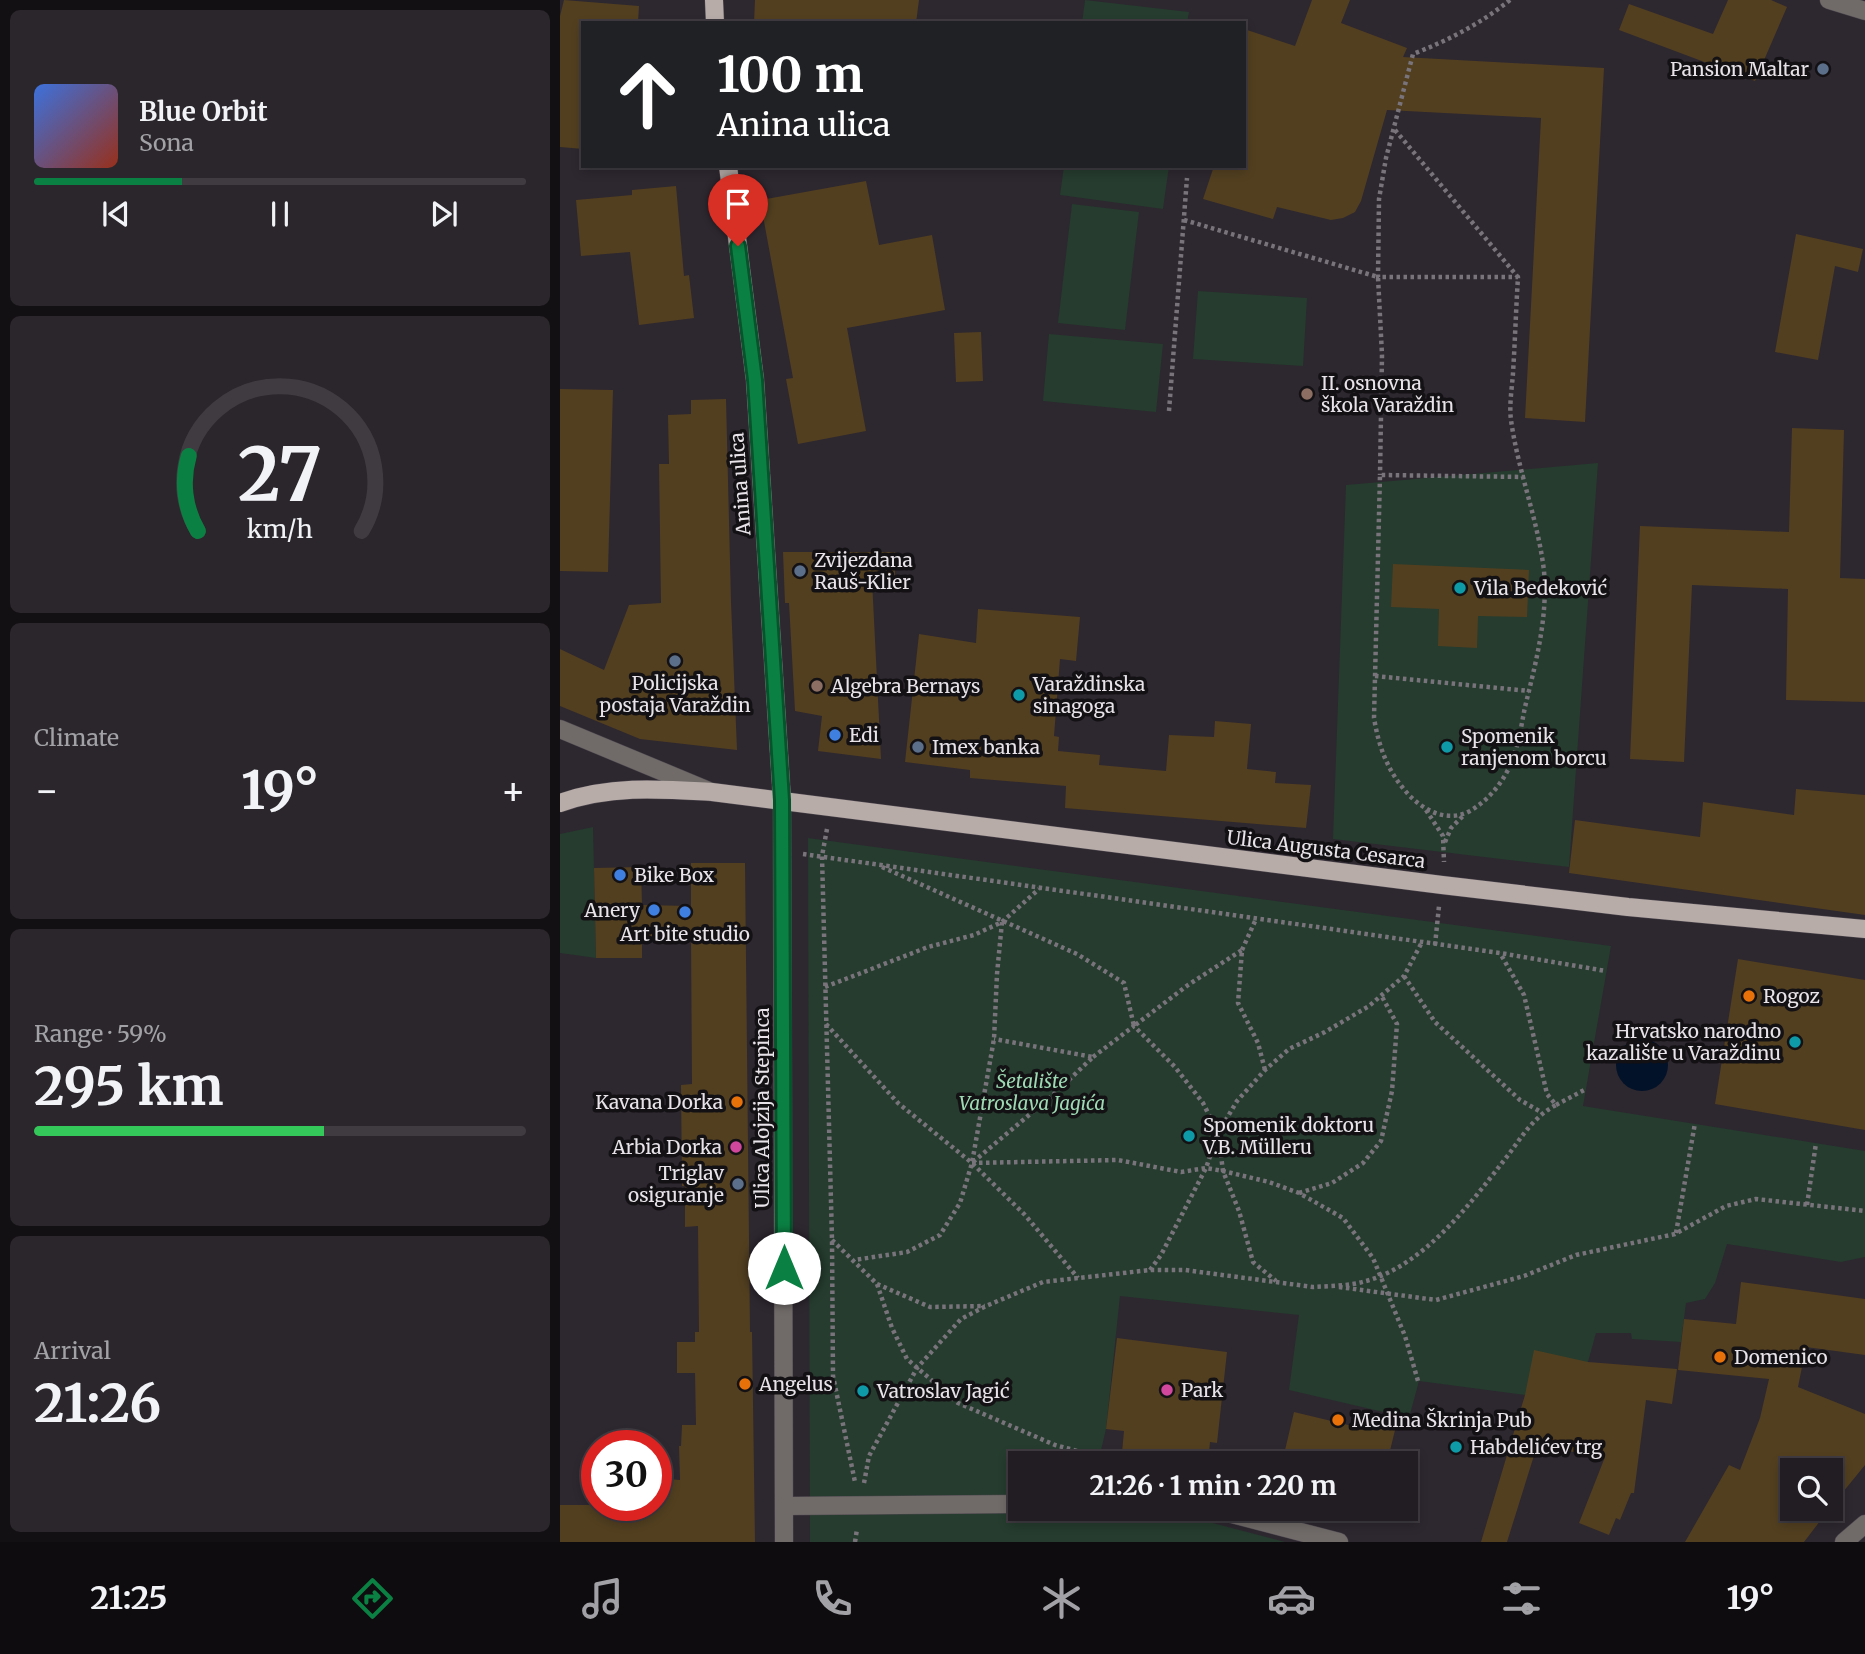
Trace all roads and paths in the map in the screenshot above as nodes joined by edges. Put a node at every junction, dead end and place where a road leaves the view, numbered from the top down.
1 (714, 0) edge
2 (1510, 0) edge
3 (1829, 0) edge
4 (1865, 11) edge
5 (715, 21) edge
6 (1394, 130) junction
7 (728, 168) edge
8 (1187, 178) dead end
9 (1184, 219) junction
10 (1518, 277) junction
11 (1378, 278) junction
12 (1170, 411) dead end
13 (1380, 475) junction
14 (1525, 477) junction
15 (1375, 676) junction
16 (1529, 691) junction
17 (560, 729) edge
18 (712, 792) junction
19 (782, 800) junction
20 (560, 803) edge
21 (830, 806) junction
22 (1465, 814) junction
23 (1445, 842) dead end
24 (783, 850) junction
25 (822, 856) junction
26 (875, 864) junction
27 (1039, 888) junction
28 (1256, 919) junction
29 (1002, 922) junction
30 (1865, 929) edge
31 (1422, 944) junction
32 (1242, 950) junction
33 (1500, 953) junction
34 (1606, 971) dead end
35 (1404, 976) junction
36 (825, 987) junction
37 (1381, 995) junction
38 (825, 1024) junction
39 (1134, 1026) junction
40 (994, 1038) junction
41 (1093, 1057) junction
42 (1265, 1070) junction
43 (1586, 1090) dead end
44 (1556, 1105) junction
45 (1542, 1112) junction
46 (1695, 1124) dead end
47 (1218, 1133) junction
48 (1816, 1143) dead end
49 (972, 1163) junction
50 (1206, 1168) junction
51 (1223, 1171) junction
52 (1299, 1193) junction
53 (1807, 1205) junction
54 (1865, 1212) edge
55 (1675, 1234) junction
56 (832, 1240) junction
57 (854, 1260) junction
58 (1150, 1270) junction
59 (1380, 1275) junction
60 (1078, 1278) junction
61 (1278, 1282) junction
62 (877, 1284) junction
63 (1331, 1285) junction
64 (1388, 1292) junction
65 (986, 1306) junction
66 (918, 1368) junction
67 (1418, 1381) dead end
68 (1078, 1451) edge
69 (860, 1504) junction
70 (1008, 1504) edge
71 (785, 1506) junction
72 (1259, 1521) edge
73 (1865, 1524) edge
74 (784, 1542) edge
75 (855, 1542) edge
76 (1339, 1542) edge
77 (1844, 1542) edge

1 - 5 main road
2 - 6 path
3 - 4 street
6 - 10 path
6 - 11 path
7 - 19 main road, Anina ulica
8 - 9 path
9 - 11 path
9 - 12 path
10 - 11 path
10 - 14 path
11 - 13 path
13 - 14 path
13 - 15 path
14 - 16 path
15 - 16 path
15 - 22 path
16 - 22 path
17 - 18 street
18 - 19 main road, Ulica Augusta Cesarca
18 - 20 main road, Ulica Augusta Cesarca
19 - 21 main road, Ulica Augusta Cesarca
19 - 24 street, Ulica Alojzija Stepinca
21 - 25 path
21 - 30 main road, Ulica Augusta Cesarca
22 - 23 path
24 - 25 path
24 - 71 street, Ulica Alojzija Stepinca
25 - 26 path
25 - 36 path
26 - 27 path
26 - 29 path
27 - 28 path
27 - 29 path
28 - 31 path
28 - 32 path
29 - 36 path
29 - 39 path
29 - 40 path
31 - 33 path
31 - 35 path
32 - 39 path
32 - 42 path
33 - 34 path
33 - 44 path
35 - 37 path
35 - 45 path
36 - 38 path
37 - 42 path
37 - 52 path
38 - 49 path
38 - 56 path
39 - 41 path
39 - 47 path
40 - 41 path
40 - 49 path
41 - 49 path
42 - 47 path
43 - 44 path
44 - 45 path
45 - 59 path
46 - 55 path
47 - 50 path
47 - 51 path
48 - 53 path
49 - 50 path
49 - 57 path
49 - 60 path
50 - 51 path
50 - 58 path
51 - 52 path
51 - 61 path
52 - 59 path
53 - 54 path
53 - 55 path
55 - 64 path
56 - 57 path
56 - 69 path
57 - 62 path
58 - 60 path
58 - 61 path
59 - 63 path
59 - 64 path
60 - 65 path
61 - 63 path
62 - 65 path
62 - 66 path
63 - 64 path
64 - 67 path
65 - 66 path
66 - 68 path
66 - 69 path
69 - 70 street
69 - 71 street
69 - 75 path
71 - 74 street, Ulica Alojzija Stepinca
72 - 76 street
73 - 77 street

